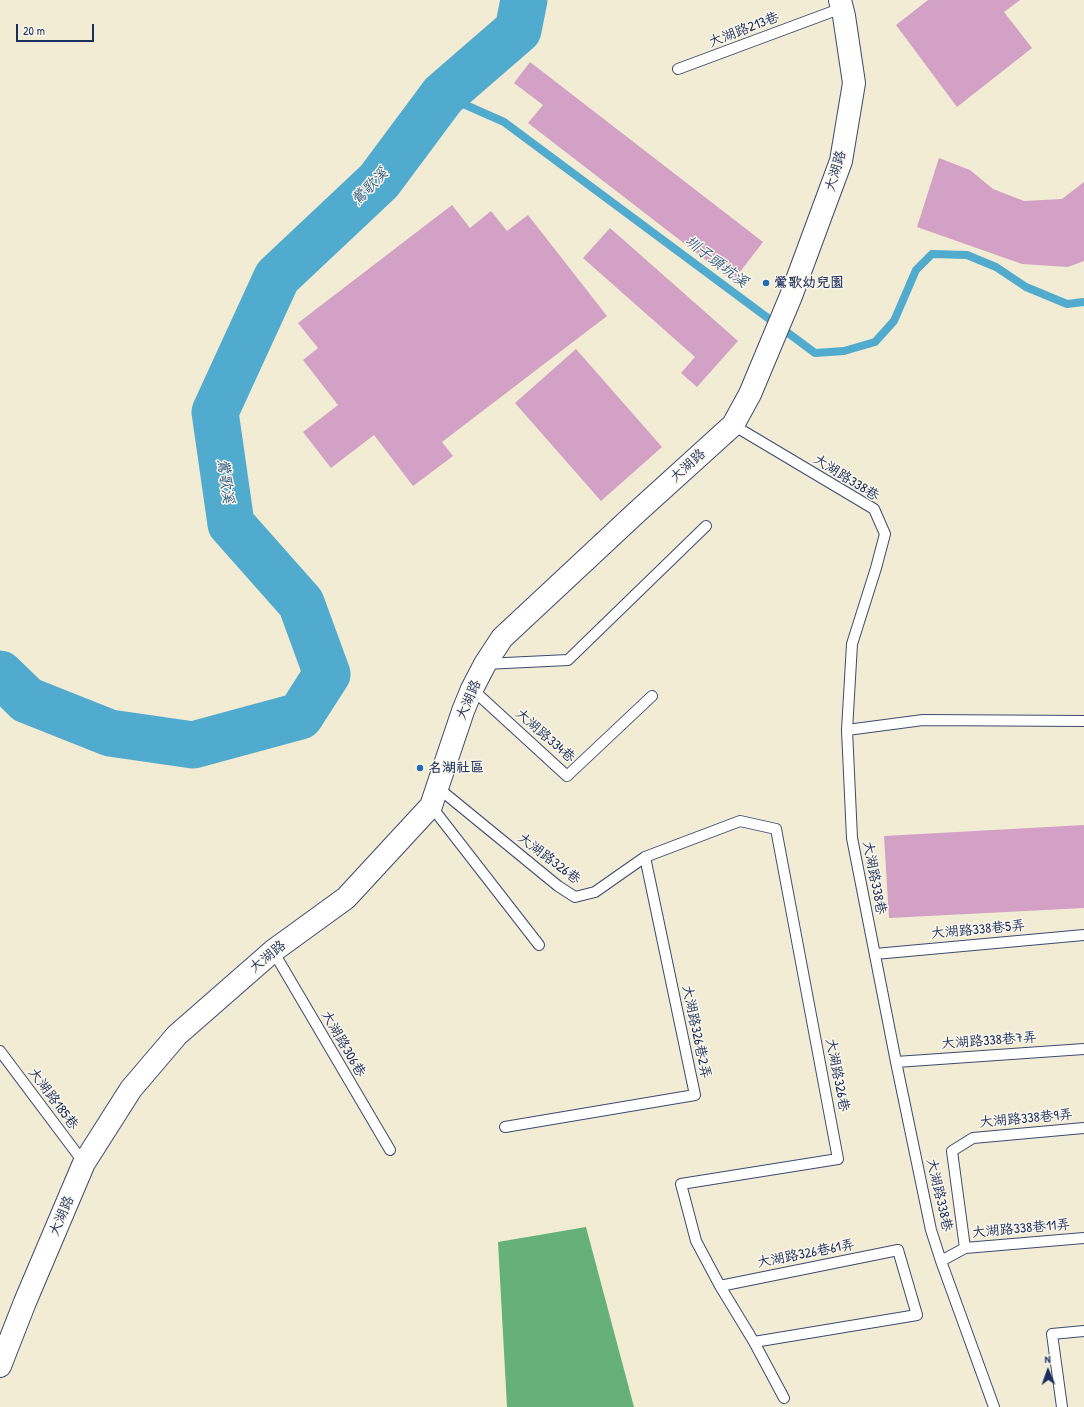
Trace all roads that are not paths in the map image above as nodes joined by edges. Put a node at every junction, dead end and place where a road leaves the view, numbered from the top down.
1 (841, 4) edge
2 (678, 70) dead end
3 (734, 425) junction
4 (706, 526) dead end
5 (486, 664) junction
6 (472, 689) junction
7 (652, 696) dead end
8 (1084, 721) edge
9 (847, 730) junction
10 (434, 797) junction
11 (645, 857) junction
12 (1084, 935) edge
13 (539, 945) dead end
14 (273, 952) junction
15 (875, 954) junction
16 (1084, 1049) edge
17 (0, 1051) edge
18 (896, 1062) junction
19 (505, 1127) dead end
20 (1084, 1128) edge
21 (390, 1150) dead end
22 (84, 1163) junction
23 (1084, 1238) edge
24 (965, 1248) junction
25 (941, 1261) junction
26 (720, 1286) junction
27 (1084, 1331) edge
28 (754, 1342) junction
29 (0, 1366) edge
30 (784, 1398) dead end
31 (994, 1407) edge
32 (1062, 1407) edge

1 - 2 lane, 大湖路213巷
1 - 3 street, 大湖路
3 - 5 street, 大湖路
3 - 9 lane, 大湖路338巷
4 - 5 lane
5 - 6 street, 大湖路
6 - 7 lane, 大湖路334巷
6 - 10 street, 大湖路
8 - 9 lane
9 - 15 lane, 大湖路338巷
10 - 11 lane, 大湖路326巷
10 - 13 lane
10 - 14 street, 大湖路
11 - 19 lane, 大湖路326巷2弄
11 - 26 lane, 大湖路326巷
12 - 15 lane, 大湖路338巷5弄
14 - 21 lane, 大湖路306巷
14 - 22 street, 大湖路
15 - 18 lane, 大湖路338巷
16 - 18 lane, 大湖路338巷7弄
17 - 22 lane, 大湖路185巷
18 - 25 lane, 大湖路338巷
20 - 24 lane, 大湖路338巷9弄
22 - 29 street, 大湖路
23 - 24 lane, 大湖路338巷11弄
24 - 25 lane, 大湖路338巷11弄
25 - 31 lane, 大湖路338巷
26 - 28 lane, 大湖路326巷
26 - 28 lane, 大湖路326巷61弄
27 - 32 lane
28 - 30 lane, 大湖路326巷

